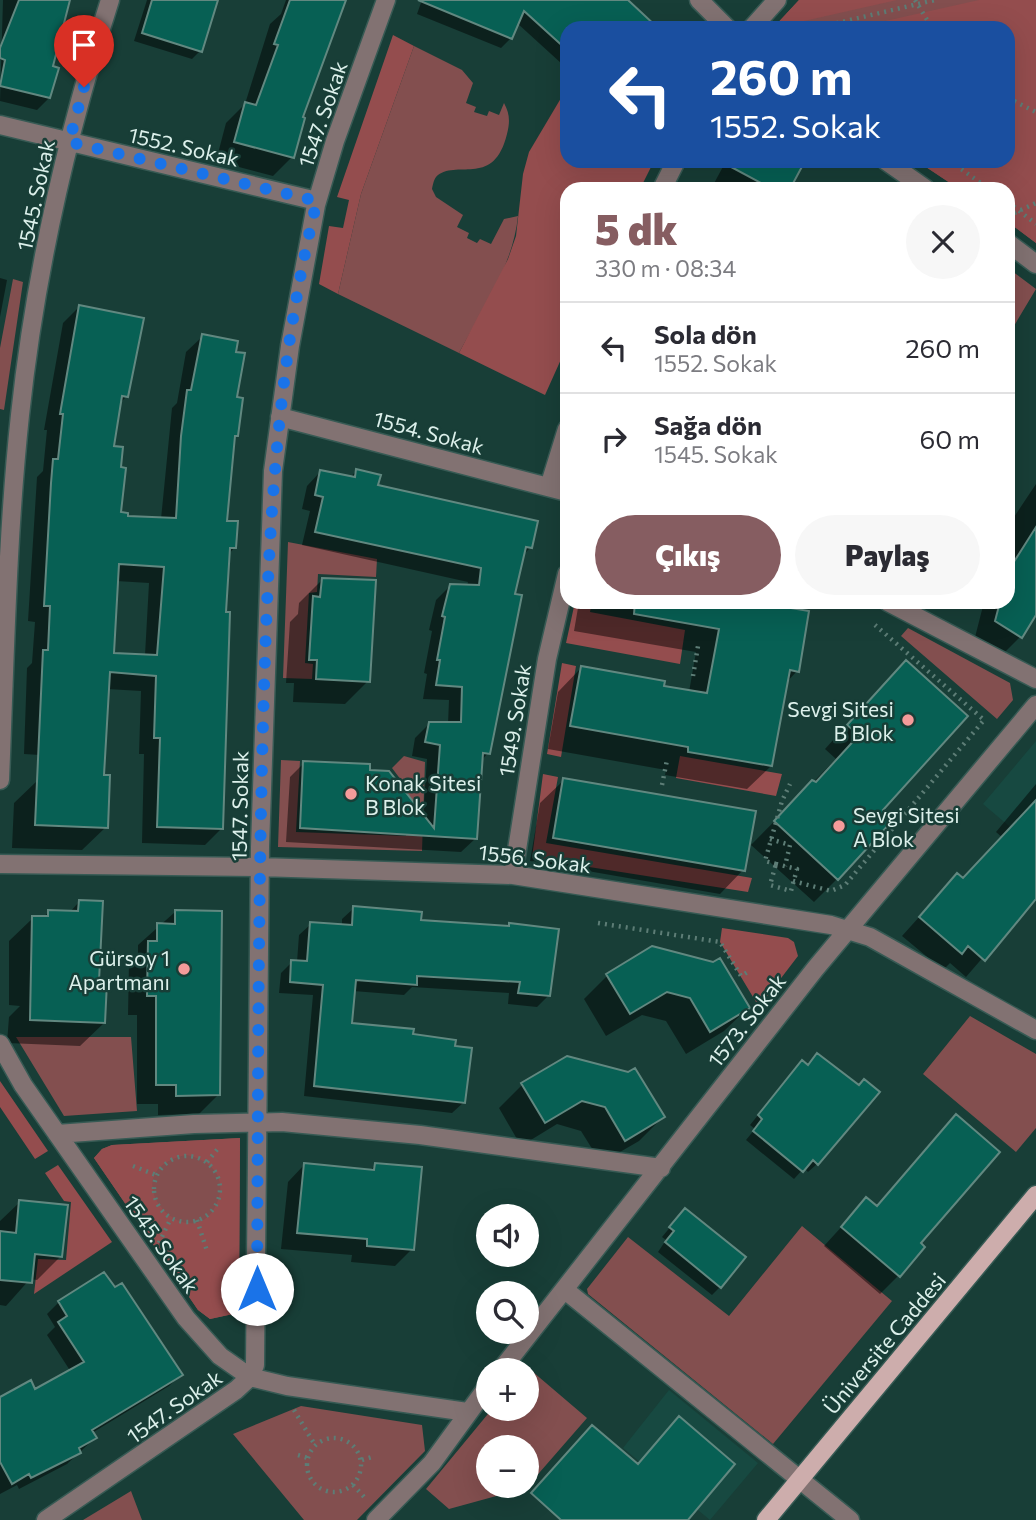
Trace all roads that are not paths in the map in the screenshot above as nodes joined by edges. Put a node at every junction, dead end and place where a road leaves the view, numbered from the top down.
1 (110, 0) edge
2 (386, 0) edge
3 (699, 0) edge
4 (777, 0) edge
5 (720, 21) edge
6 (758, 21) edge
7 (0, 125) edge
8 (69, 142) junction
9 (896, 168) edge
10 (916, 182) edge
11 (317, 201) junction
12 (1015, 248) edge
13 (1036, 264) edge
14 (280, 417) junction
15 (558, 489) edge
16 (560, 604) edge
17 (901, 609) edge
18 (1036, 679) edge
19 (1036, 705) edge
20 (0, 780) edge
21 (0, 864) edge
22 (260, 867) junction
23 (513, 875) junction
24 (848, 929) junction
25 (1036, 1030) edge
26 (0, 1044) edge
27 (258, 1121) junction
28 (57, 1134) junction
29 (661, 1168) junction
30 (1036, 1195) edge
31 (565, 1290) junction
32 (511, 1358) edge
33 (250, 1377) junction
34 (476, 1401) edge
35 (467, 1412) junction
36 (800, 1481) junction
37 (375, 1513) edge
38 (46, 1520) edge
39 (766, 1520) edge
40 (850, 1520) edge

1 - 8 street, 1545. Sokak
2 - 11 street, 1547. Sokak
3 - 5 street
4 - 6 street
7 - 8 street, 1552. Sokak
8 - 11 street, 1552. Sokak
8 - 20 street, 1545. Sokak
9 - 10 street
11 - 14 street, 1547. Sokak
12 - 13 street
14 - 15 street, 1554. Sokak
14 - 22 street, 1547. Sokak
16 - 23 street, 1549. Sokak
17 - 18 street
19 - 24 street, 1573. Sokak
21 - 22 street, 1556. Sokak
22 - 23 street, 1556. Sokak
22 - 27 street, 1547. Sokak
23 - 24 street, 1556. Sokak
24 - 25 street, 1556. Sokak
24 - 29 street, 1573. Sokak
26 - 28 street, 1545. Sokak
27 - 28 street
27 - 29 street
27 - 33 street, 1547. Sokak
28 - 33 street, 1545. Sokak
29 - 31 street, 1573. Sokak
30 - 36 main road, Üniversite Caddesi
31 - 32 street, 1573. Sokak
31 - 36 street
33 - 35 street, 1545. Sokak
33 - 38 street, 1547. Sokak
34 - 35 street
35 - 37 street
36 - 39 main road, Üniversite Caddesi
36 - 40 street

